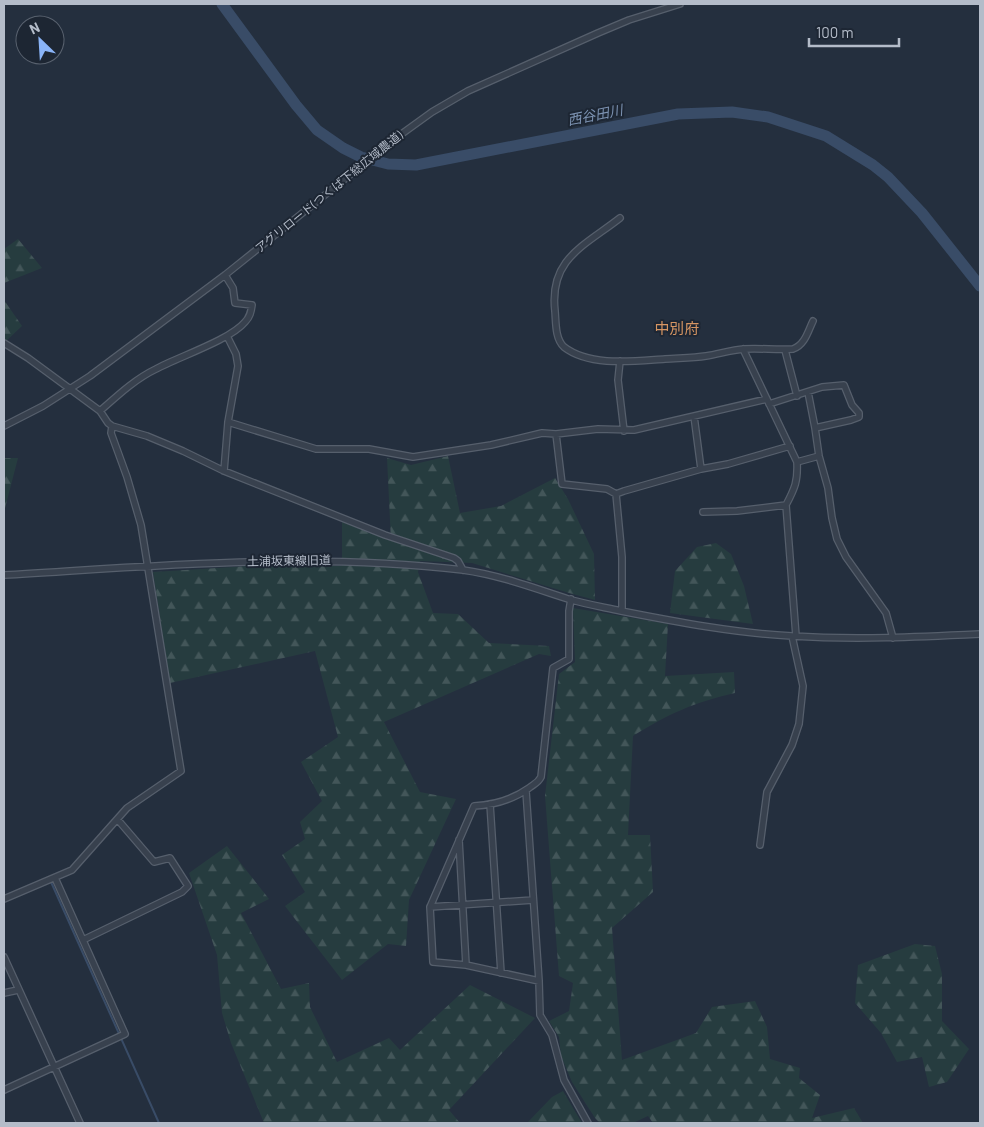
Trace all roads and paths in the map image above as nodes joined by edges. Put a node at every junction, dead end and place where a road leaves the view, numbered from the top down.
1 (680, 4) edge
2 (620, 218) dead end
3 (225, 275) junction
4 (813, 321) dead end
5 (227, 336) junction
6 (4, 343) edge
7 (743, 349) junction
8 (785, 350) junction
9 (620, 361) junction
10 (70, 389) junction
11 (808, 392) junction
12 (796, 396) junction
13 (768, 401) junction
14 (100, 411) junction
15 (694, 416) junction
16 (228, 422) junction
17 (4, 426) edge
18 (112, 426) junction
19 (815, 428) junction
20 (624, 431) junction
21 (556, 434) junction
22 (790, 446) junction
23 (819, 456) junction
24 (797, 462) junction
25 (701, 469) junction
26 (224, 471) junction
27 (616, 494) junction
28 (786, 505) junction
29 (703, 512) dead end
30 (147, 567) junction
31 (463, 570) junction
32 (4, 575) edge
33 (571, 599) junction
34 (622, 611) junction
35 (980, 634) edge
36 (794, 636) junction
37 (893, 638) junction
38 (526, 791) junction
39 (490, 804) junction
40 (118, 820) junction
41 (459, 838) junction
42 (760, 845) dead end
43 (55, 878) junction
44 (4, 899) edge
45 (533, 900) junction
46 (497, 903) junction
47 (463, 905) junction
48 (430, 907) junction
49 (83, 940) junction
50 (4, 957) edge
51 (466, 965) junction
52 (501, 973) junction
53 (539, 981) junction
54 (18, 990) junction
55 (4, 993) edge
56 (54, 1068) junction
57 (4, 1090) edge
58 (80, 1123) edge
59 (588, 1123) edge

1 - 3 street, アグリロード(つくば下総広域農道)
2 - 9 street
3 - 5 street
3 - 10 street, アグリロード(つくば下総広域農道)
4 - 8 street
5 - 14 street
5 - 16 street
6 - 10 street
7 - 8 street
7 - 9 street
7 - 13 street
8 - 12 street
9 - 20 street
10 - 14 street
10 - 17 street, アグリロード(つくば下総広域農道)
11 - 12 street
11 - 19 street
11 - 19 street
12 - 13 street
13 - 15 street
13 - 22 street
14 - 18 street
15 - 20 street
15 - 25 street
16 - 21 street
16 - 26 street
18 - 26 street
18 - 30 street
19 - 23 street
20 - 21 street
21 - 27 street
22 - 24 street
22 - 25 street
23 - 24 street
23 - 37 street
24 - 28 street
25 - 27 street
26 - 31 street
27 - 34 street
28 - 29 street
28 - 36 street
30 - 31 street, 土浦坂東線旧道
30 - 32 street, 土浦坂東線旧道
30 - 40 street
31 - 33 street, 土浦坂東線旧道
33 - 34 street, 土浦坂東線旧道
33 - 38 street
34 - 36 street, 土浦坂東線旧道
35 - 37 street, 土浦坂東線旧道
36 - 37 street, 土浦坂東線旧道
36 - 42 street
38 - 39 street
38 - 45 street
39 - 41 street
39 - 46 street
40 - 43 street
40 - 49 street
41 - 47 street
41 - 48 street
43 - 44 street
43 - 49 street
45 - 46 street
45 - 53 street
46 - 47 street
46 - 52 street
47 - 48 street
47 - 51 street
48 - 51 street
49 - 56 street
50 - 54 street
51 - 52 street
52 - 53 street
53 - 59 street
54 - 55 street
54 - 56 street
56 - 57 street
56 - 58 street

